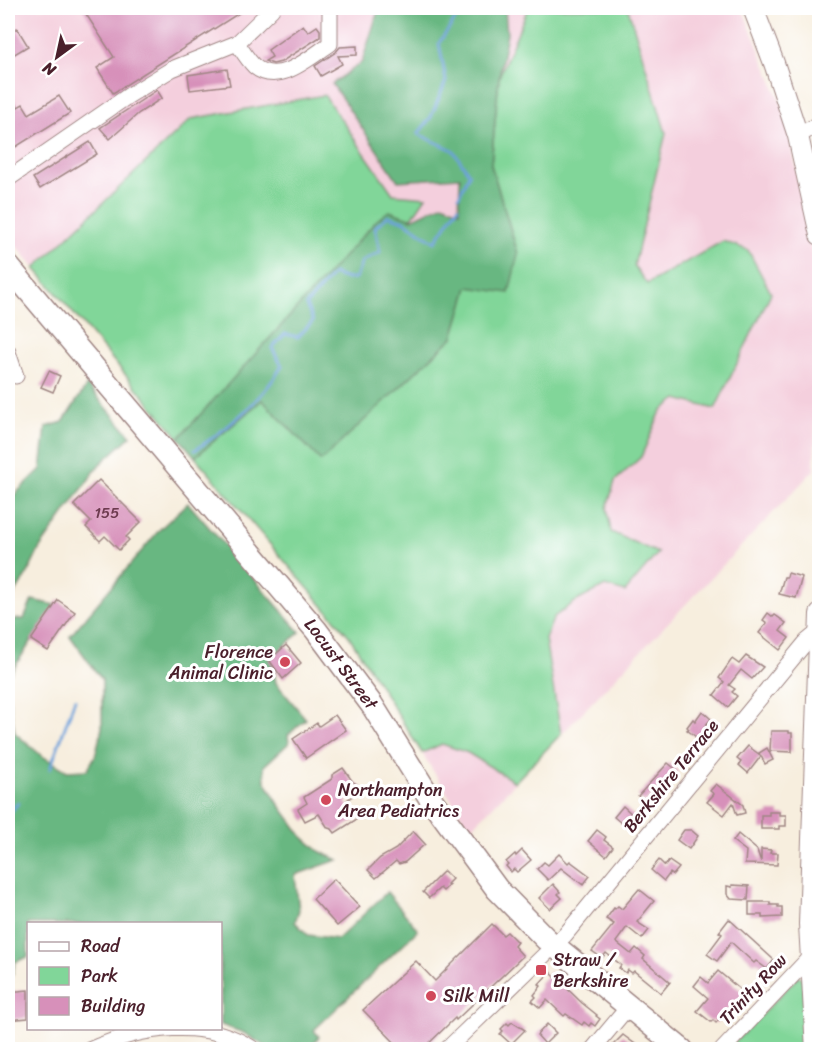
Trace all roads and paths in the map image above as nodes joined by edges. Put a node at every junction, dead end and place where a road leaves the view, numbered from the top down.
1 (271, 8) edge
2 (330, 8) edge
3 (753, 8) edge
4 (237, 43) junction
5 (819, 123) edge
6 (798, 136) junction
7 (8, 179) edge
8 (819, 235) edge
9 (8, 266) edge
10 (8, 352) edge
11 (16, 376) dead end
12 (819, 623) edge
13 (555, 946) junction
14 (812, 955) junction
15 (629, 1005) junction
16 (165, 1030) edge
17 (201, 1030) edge
18 (89, 1050) edge
19 (255, 1050) edge
20 (446, 1050) edge
21 (592, 1050) edge
22 (682, 1050) edge
23 (722, 1050) edge
24 (816, 1050) edge

1 - 4 street
2 - 4 street
3 - 6 main road
4 - 7 street
5 - 6 street
6 - 8 main road
9 - 13 highway, Locust Street
10 - 11 street
12 - 13 street, Berkshire Terrace
12 - 14 main road
13 - 15 highway, Locust Street
13 - 20 street, Berkshire Terrace
14 - 23 street, Trinity Row
14 - 24 main road
15 - 21 street
15 - 22 highway, Locust Street
16 - 18 street
17 - 19 street

